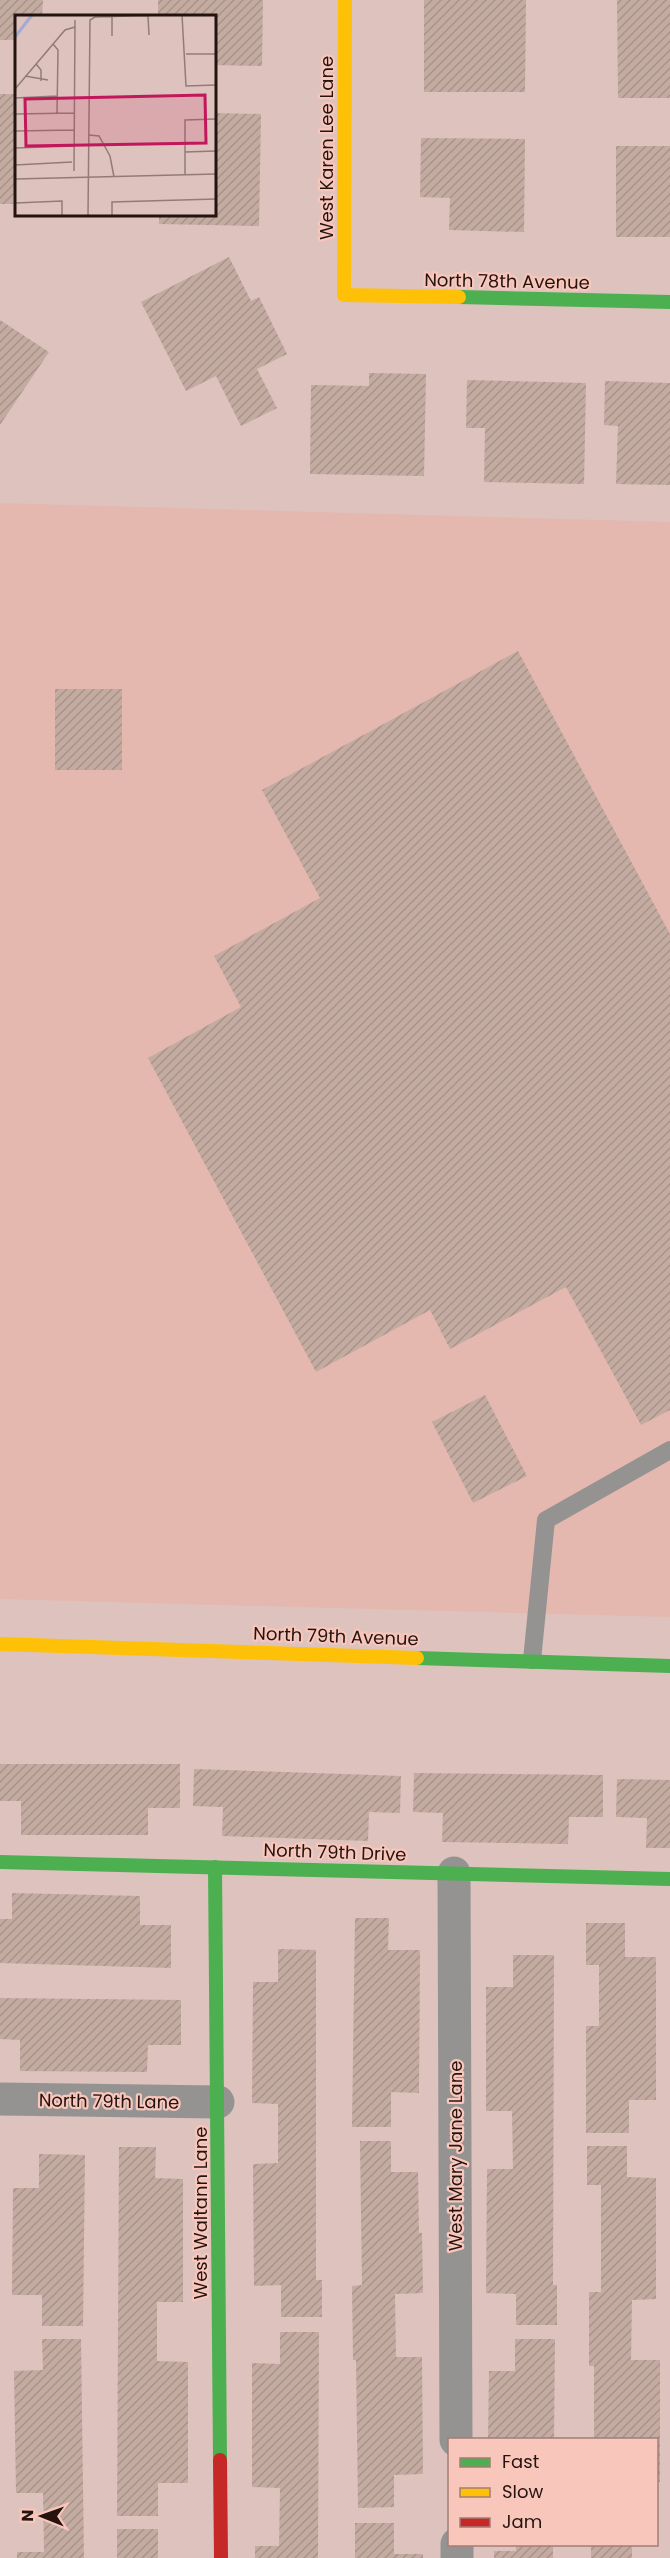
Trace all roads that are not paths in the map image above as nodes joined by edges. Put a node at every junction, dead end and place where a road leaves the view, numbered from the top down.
1 (345, 0) edge
2 (344, 295) joint
3 (670, 302) edge
4 (670, 1450) edge
5 (0, 1644) edge
6 (532, 1660) junction
7 (670, 1666) edge
8 (0, 1862) edge
9 (215, 1867) junction
10 (454, 1873) junction
11 (670, 1879) edge
12 (0, 2099) edge
13 (218, 2102) junction
14 (456, 2438) edge
15 (221, 2558) edge

1 - 2 street, West Karen Lee Lane
2 - 3 street, North 78th Avenue
4 - 6 lane
5 - 6 street, North 79th Avenue
6 - 7 street, North 79th Avenue
8 - 9 street, North 79th Drive
9 - 10 street, North 79th Drive
9 - 13 street, West Waltann Lane
10 - 11 street, North 79th Drive
10 - 14 street, West Mary Jane Lane
12 - 13 street, North 79th Lane
13 - 15 street, West Waltann Lane

